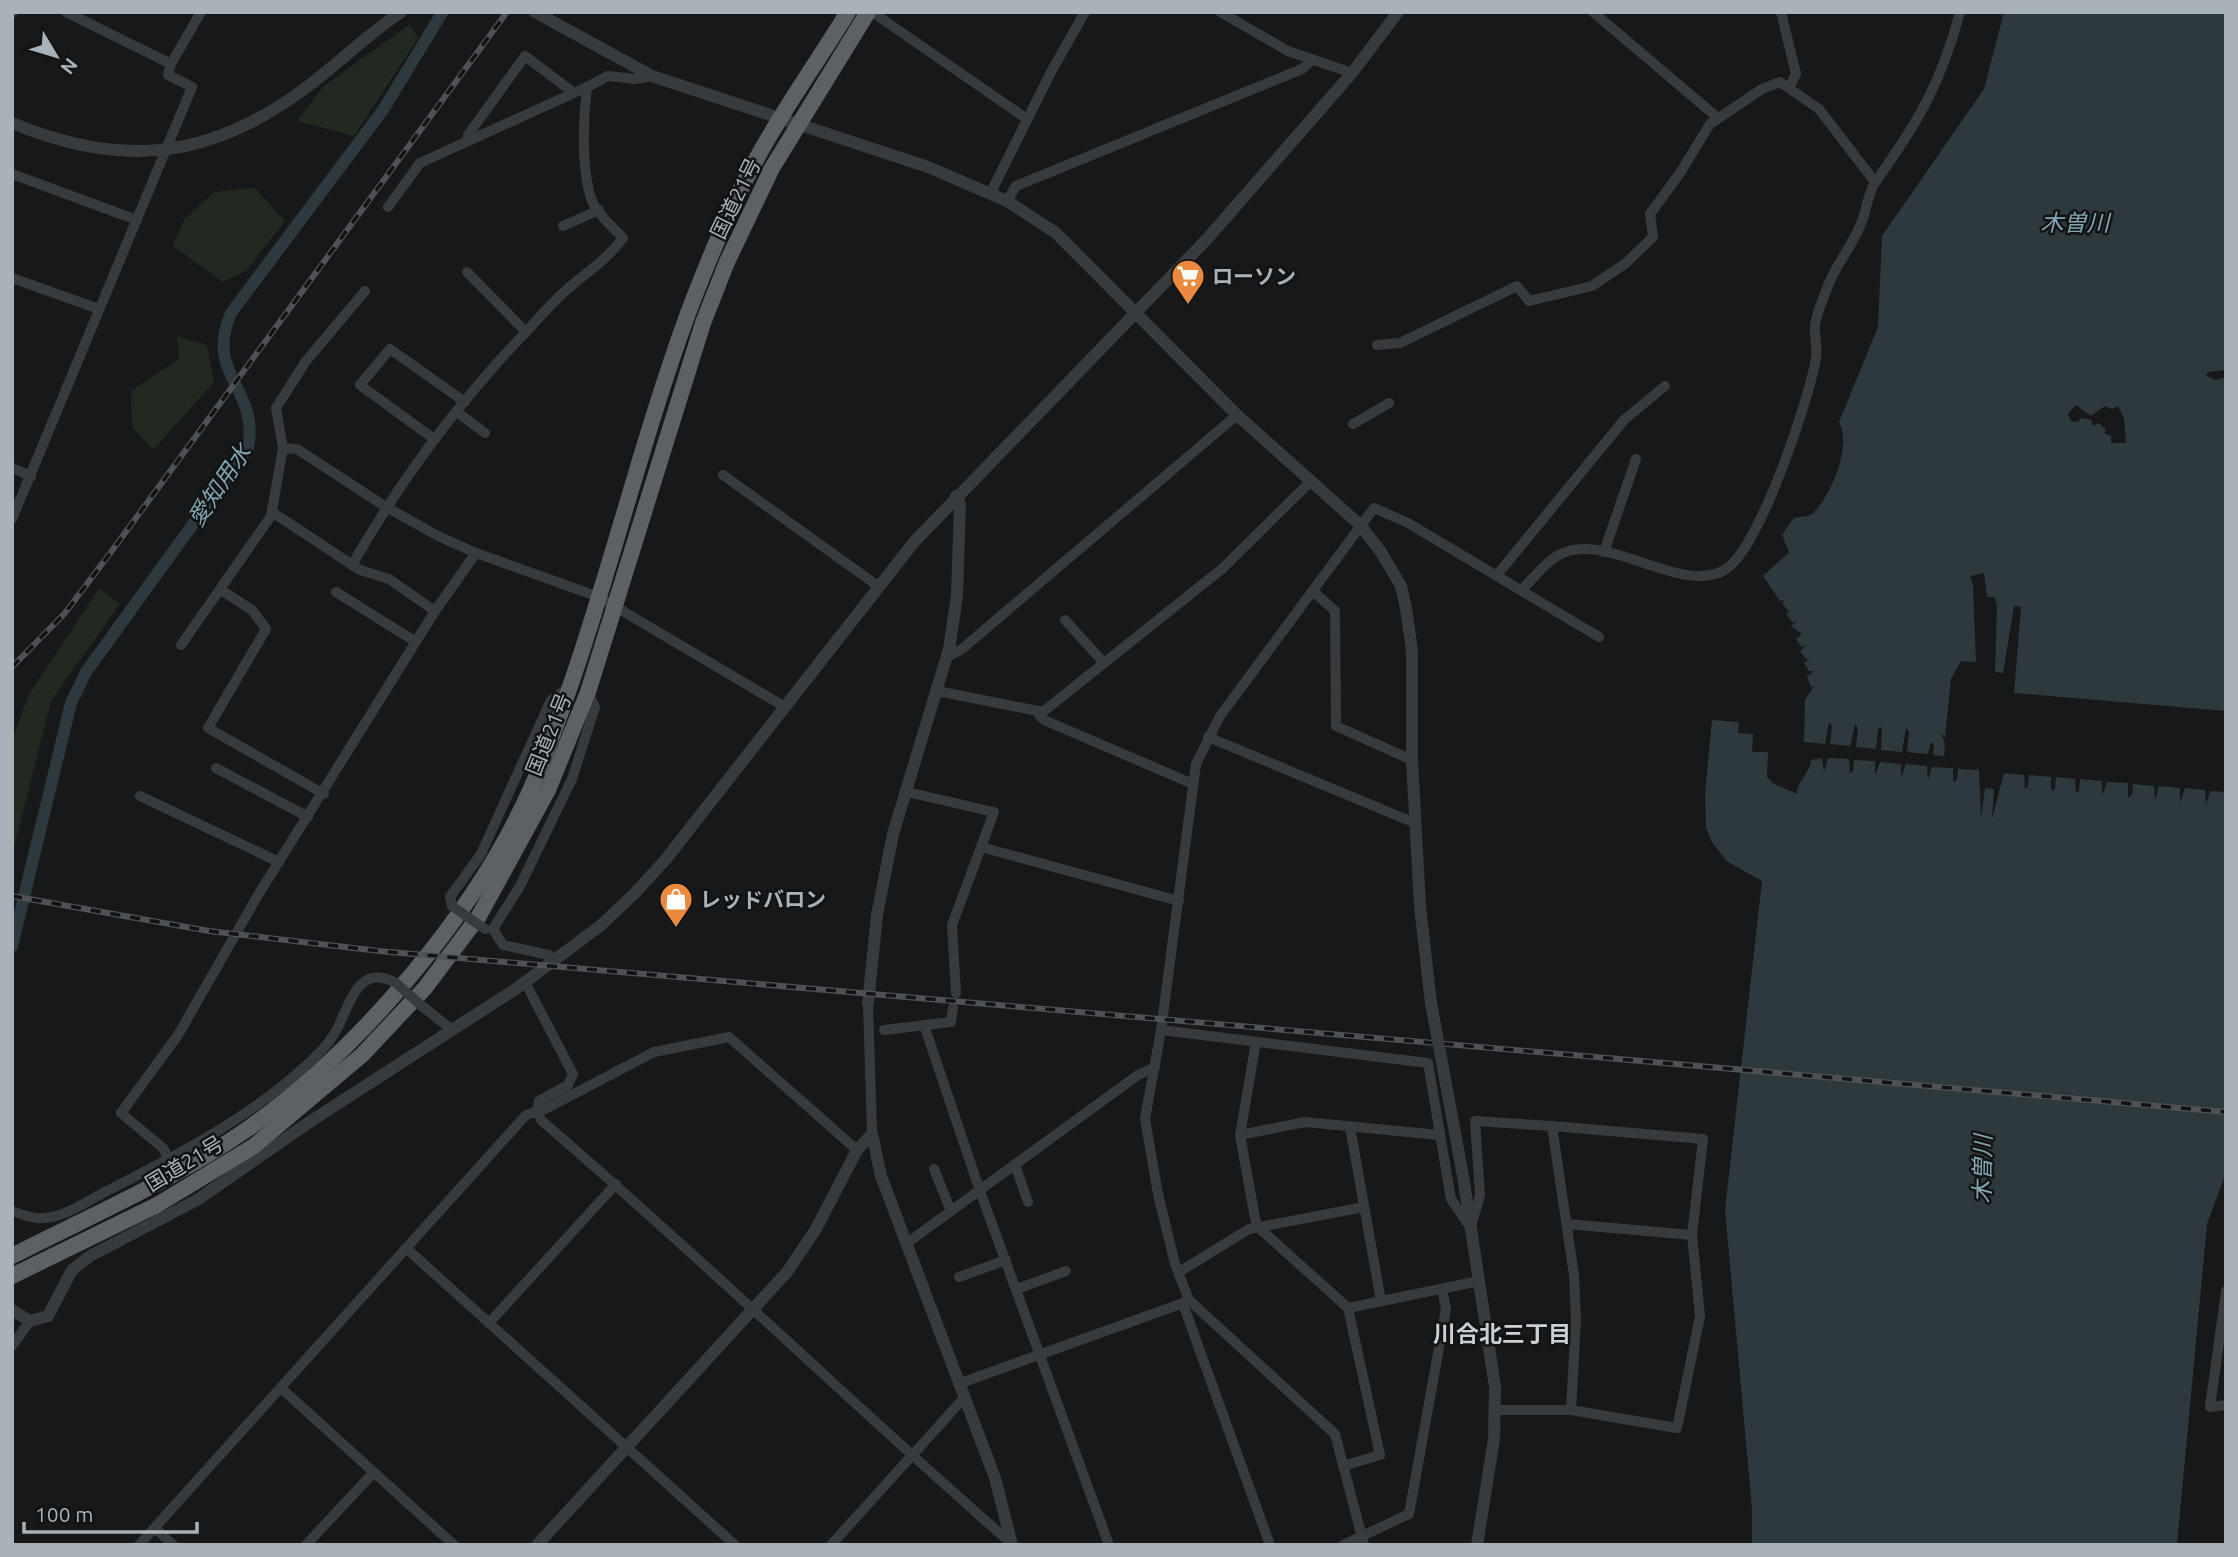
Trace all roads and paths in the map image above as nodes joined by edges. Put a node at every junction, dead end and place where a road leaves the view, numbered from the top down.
1 (66, 12) edge
2 (201, 12) edge
3 (400, 12) edge
4 (535, 12) edge
5 (848, 12) edge
6 (870, 12) edge
7 (1085, 12) edge
8 (1220, 12) edge
9 (1398, 12) edge
10 (1593, 12) edge
11 (1780, 12) edge
12 (1960, 12) edge
13 (1311, 61) junction
14 (171, 64) junction
15 (1352, 73) junction
16 (652, 76) junction
17 (1790, 86) junction
18 (587, 87) junction
19 (574, 93) junction
20 (782, 117) junction
21 (1718, 117) junction
22 (1027, 119) junction
23 (12, 122) edge
24 (799, 124) junction
25 (467, 141) junction
26 (167, 149) junction
27 (12, 174) edge
28 (1875, 182) junction
29 (991, 192) junction
30 (1007, 201) junction
31 (388, 207) dead end
32 (599, 210) junction
33 (137, 220) junction
34 (563, 226) dead end
35 (467, 272) dead end
36 (12, 278) edge
37 (365, 291) dead end
38 (99, 309) junction
39 (1137, 312) junction
40 (526, 332) junction
41 (1377, 345) dead end
42 (1665, 386) dead end
43 (465, 402) junction
44 (1390, 403) dead end
45 (457, 412) junction
46 (1237, 415) junction
47 (1353, 424) dead end
48 (485, 433) dead end
49 (434, 439) junction
50 (283, 447) junction
51 (1636, 459) dead end
52 (12, 468) edge
53 (723, 475) dead end
54 (31, 476) junction
55 (1311, 481) junction
56 (956, 496) junction
57 (386, 506) junction
58 (272, 512) junction
59 (12, 519) edge
60 (1360, 525) junction
61 (1604, 552) junction
62 (476, 553) junction
63 (352, 565) junction
64 (1497, 575) junction
65 (878, 586) junction
66 (1523, 589) junction
67 (221, 590) junction
68 (1313, 591) junction
69 (336, 592) dead end
70 (598, 597) junction
71 (617, 607) junction
72 (435, 611) junction
73 (1065, 620) dead end
74 (1598, 637) dead end
75 (416, 642) junction
76 (181, 645) dead end
77 (947, 657) junction
78 (1104, 663) junction
79 (570, 687) junction
80 (937, 691) junction
81 (588, 692) junction
82 (785, 707) junction
83 (1043, 712) junction
84 (1208, 737) junction
85 (1412, 760) junction
86 (216, 768) dead end
87 (1193, 784) junction
88 (907, 792) junction
89 (324, 793) junction
90 (140, 796) dead end
91 (308, 817) junction
92 (1416, 823) junction
93 (981, 847) junction
94 (279, 862) junction
95 (1179, 901) junction
96 (489, 929) junction
97 (555, 962) junction
98 (525, 982) junction
99 (956, 993) dead end
100 (868, 1003) joint
101 (953, 1008) dead end
102 (924, 1025) junction
103 (451, 1030) junction
104 (884, 1030) dead end
105 (1161, 1030) junction
106 (1256, 1042) junction
107 (1155, 1067) junction
108 (537, 1112) junction
109 (1552, 1126) junction
110 (1350, 1127) junction
111 (872, 1134) junction
112 (1240, 1135) junction
113 (1439, 1135) junction
114 (856, 1150) junction
115 (168, 1160) junction
116 (1015, 1165) junction
117 (934, 1169) dead end
118 (616, 1184) junction
119 (980, 1191) junction
120 (1028, 1202) dead end
121 (1364, 1207) junction
122 (12, 1211) edge
123 (951, 1212) junction
124 (1567, 1224) junction
125 (1258, 1227) junction
126 (1471, 1227) junction
127 (1692, 1235) junction
128 (906, 1242) junction
129 (406, 1248) junction
130 (12, 1256) edge
131 (1006, 1260) junction
132 (1066, 1271) dead end
133 (1179, 1272) junction
134 (12, 1276) edge
135 (959, 1277) dead end
136 (1479, 1281) junction
137 (1017, 1289) junction
138 (1442, 1289) junction
139 (2226, 1291) edge
140 (1381, 1301) junction
141 (1186, 1302) junction
142 (1348, 1308) junction
143 (752, 1309) junction
144 (12, 1310) edge
145 (30, 1321) junction
146 (489, 1323) junction
147 (12, 1346) edge
148 (1041, 1354) junction
149 (958, 1384) junction
150 (281, 1388) junction
151 (963, 1399) junction
152 (2226, 1405) edge
153 (1495, 1410) junction
154 (1571, 1410) junction
155 (626, 1444) junction
156 (911, 1456) junction
157 (1343, 1466) junction
158 (374, 1472) junction
159 (155, 1528) junction
160 (1362, 1541) edge
161 (1012, 1544) edge
162 (139, 1545) edge
163 (173, 1545) edge
164 (306, 1545) edge
165 (454, 1545) edge
166 (537, 1545) edge
167 (735, 1545) edge
168 (831, 1545) edge
169 (1109, 1545) edge
170 (1270, 1545) edge
171 (1343, 1545) edge
172 (1477, 1545) edge

1 - 14 street
2 - 14 street
3 - 26 street
4 - 16 street
5 - 20 highway, 国道21号
6 - 22 street
6 - 24 highway, 国道21号
7 - 22 street
8 - 13 street
9 - 15 street
10 - 21 street
11 - 17 street
12 - 28 street
13 - 15 street
13 - 30 street
14 - 26 street
15 - 39 street
16 - 18 street
16 - 20 street
17 - 21 street
17 - 28 street
18 - 19 street
18 - 32 street
19 - 25 street
19 - 25 street
20 - 24 street
20 - 70 highway, 国道21号
21 - 41 street
22 - 29 street
23 - 26 street
24 - 29 street
24 - 71 highway, 国道21号
25 - 31 street
26 - 33 street
27 - 33 street
28 - 61 street
29 - 30 street
30 - 39 street
32 - 34 street
32 - 40 street
33 - 38 street
35 - 40 street
36 - 38 street
37 - 50 street
38 - 54 street
39 - 46 street
39 - 56 street
40 - 43 street
42 - 64 street
43 - 45 street
43 - 49 street
44 - 47 street
45 - 48 street
45 - 49 street
46 - 55 street
46 - 77 street
49 - 57 street
50 - 57 street
50 - 58 street
51 - 61 street
52 - 54 street
53 - 65 street
54 - 59 street
55 - 60 street
55 - 78 street
56 - 65 street
56 - 77 street
57 - 62 street
57 - 63 street
58 - 63 street
58 - 67 street
60 - 64 street
60 - 68 street
60 - 85 street
61 - 66 street
62 - 70 street
62 - 72 street
63 - 72 street
64 - 66 street
65 - 82 street
66 - 74 street
67 - 76 street
67 - 89 street
68 - 84 street
68 - 85 street
69 - 75 street
70 - 71 street
70 - 79 highway, 国道21号
71 - 81 highway, 国道21号
71 - 82 street
72 - 75 street
73 - 78 street
75 - 89 street
77 - 80 street
78 - 83 street
79 - 96 street, bridge
79 - 130 highway, 国道21号
80 - 83 street
80 - 88 street
81 - 96 street
81 - 134 highway, 国道21号
82 - 97 street
83 - 87 street
84 - 87 street
84 - 92 street
85 - 92 street
86 - 91 street
87 - 95 street
88 - 93 street
88 - 100 street
89 - 91 street
90 - 94 street
91 - 94 street
92 - 126 street, bridge
93 - 95 street
93 - 99 street
94 - 115 street
95 - 105 street
96 - 97 street
97 - 98 street
98 - 103 street
98 - 108 street
100 - 111 street
101 - 102 street
102 - 104 street
102 - 119 street
103 - 115 street, bridge
103 - 145 street
105 - 106 street
105 - 107 street
106 - 112 street
106 - 113 street
107 - 116 street
107 - 133 street
108 - 114 street
108 - 118 street
108 - 129 street
109 - 124 street
109 - 126 street
109 - 127 street
110 - 112 street
110 - 113 street
110 - 121 street
111 - 114 street
111 - 128 street
112 - 125 street
113 - 126 street
114 - 143 street
115 - 122 street
116 - 119 street
116 - 120 street
117 - 123 street
118 - 143 street
118 - 146 street
119 - 123 street
119 - 131 street
121 - 125 street
121 - 140 street
123 - 128 street
124 - 127 street
124 - 154 street
125 - 133 street
125 - 142 street
126 - 136 street
127 - 154 street
128 - 149 street
129 - 146 street
129 - 150 street
131 - 135 street
131 - 137 street
132 - 137 street
133 - 141 street
136 - 138 street
136 - 153 street
137 - 148 street
138 - 140 street
138 - 160 street
139 - 152 street
140 - 142 street
141 - 148 street
141 - 157 street
141 - 170 street
142 - 157 street
143 - 155 street
143 - 156 street
144 - 145 street
145 - 147 street
146 - 155 street
148 - 149 street
148 - 169 street
149 - 151 street
150 - 158 street
150 - 159 street
151 - 156 street
151 - 161 street
153 - 154 street
153 - 172 street
155 - 166 street
155 - 167 street
156 - 161 street
156 - 168 street
157 - 160 street
158 - 164 street
158 - 165 street
159 - 162 street
159 - 163 street
160 - 171 street

